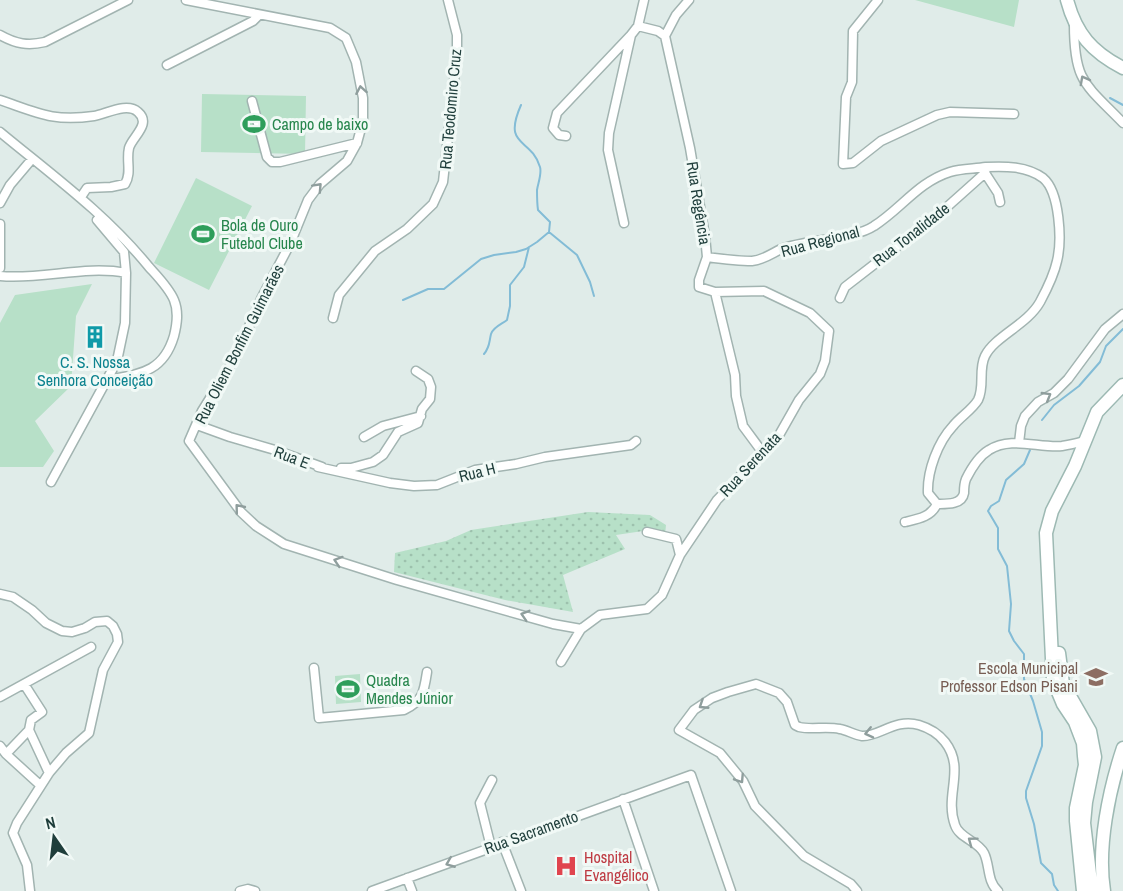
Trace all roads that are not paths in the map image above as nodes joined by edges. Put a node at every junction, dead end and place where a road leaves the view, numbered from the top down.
1 (128, 0) edge
2 (186, 0) edge
3 (448, 0) edge
4 (644, 0) edge
5 (689, 0) edge
6 (878, 0) edge
7 (1067, 0) edge
8 (259, 15) junction
9 (1074, 21) junction
10 (638, 26) junction
11 (0, 35) edge
12 (631, 35) junction
13 (665, 36) junction
14 (167, 65) dead end
15 (1123, 68) edge
16 (0, 100) edge
17 (252, 101) dead end
18 (1014, 114) dead end
19 (1123, 123) edge
20 (0, 132) edge
21 (566, 136) dead end
22 (357, 143) junction
23 (32, 159) junction
24 (986, 170) junction
25 (81, 197) junction
26 (1000, 202) dead end
27 (0, 203) edge
28 (97, 220) dead end
29 (624, 223) dead end
30 (0, 224) edge
31 (707, 257) junction
32 (0, 268) edge
33 (126, 273) junction
34 (0, 276) edge
35 (715, 292) junction
36 (840, 298) dead end
37 (1123, 314) edge
38 (333, 318) dead end
39 (416, 371) dead end
40 (107, 380) junction
41 (1123, 385) edge
42 (421, 416) junction
43 (197, 425) junction
44 (364, 436) dead end
45 (636, 441) dead end
46 (1084, 441) junction
47 (1019, 443) junction
48 (763, 453) junction
49 (318, 467) junction
50 (51, 482) dead end
51 (937, 504) junction
52 (905, 522) dead end
53 (647, 532) dead end
54 (1049, 533) junction
55 (680, 555) junction
56 (0, 594) edge
57 (581, 629) junction
58 (92, 647) dead end
59 (561, 662) dead end
60 (314, 668) dead end
61 (427, 672) dead end
62 (24, 684) junction
63 (0, 696) edge
64 (29, 730) junction
65 (0, 746) edge
66 (1123, 748) edge
67 (6, 754) junction
68 (49, 773) junction
69 (492, 780) dead end
70 (40, 785) junction
71 (623, 799) junction
72 (502, 842) junction
73 (491, 847) junction
74 (407, 878) junction
75 (30, 891) edge
76 (240, 891) edge
77 (255, 891) edge
78 (372, 891) edge
79 (412, 891) edge
80 (521, 891) edge
81 (654, 891) edge
82 (731, 891) edge
83 (857, 891) edge
84 (998, 891) edge
85 (1083, 891) edge
86 (1092, 891) edge
87 (1104, 891) edge

1 - 11 street
2 - 8 street
3 - 38 street, Rua Teodomiro Cruz
4 - 10 street
5 - 13 street
6 - 18 street
7 - 9 street
8 - 14 street
22 -> 8 street, Rua Oliem Bonfim Guimarães
9 - 15 street
19 -> 9 street
10 - 12 street
10 - 13 street
12 - 21 street
12 - 29 street
13 - 31 street, Rua Regência
16 - 25 street
17 - 22 street
20 - 23 street
43 -> 22 street, Rua Oliem Bonfim Guimarães
23 - 25 street
23 - 27 street
24 - 26 street
24 - 31 street, Rua Regional
24 - 36 street, Rua Tonalidade
24 - 51 street, Rua Regional
25 - 40 street
28 - 33 street
30 - 32 street
31 - 35 street, Rua Regência
33 - 34 street
33 - 40 street
35 - 48 street
35 - 48 street, Rua Serenata
47 -> 37 street
39 - 42 street
40 - 50 street
41 - 46 street
42 - 44 street
42 - 49 street, Rua E
43 - 49 street, Rua E
57 -> 43 street, Rua Oliem Bonfim Guimarães
45 - 49 street, Rua H
46 - 47 street
46 - 54 street
47 - 51 street
48 - 55 street, Rua Serenata
51 - 52 street
53 - 55 street
54 - 85 street
54 - 86 street
55 - 57 street, Rua Serenata
56 - 68 street
57 - 59 street
58 - 62 street
60 - 61 street
62 - 63 street
62 - 64 street
64 - 67 street
64 - 68 street
65 - 67 street
66 - 87 street
67 - 70 street
68 - 70 street
69 - 73 street
70 - 75 street
71 - 72 street, Rua Sacramento
71 - 81 street
71 - 82 street, Rua Sacramento
72 - 73 street, Rua Sacramento
72 - 80 street
73 -> 74 street, Rua Sacramento
74 - 78 street, Rua Sacramento
74 - 79 street
76 - 77 street
84 -> 83 street

